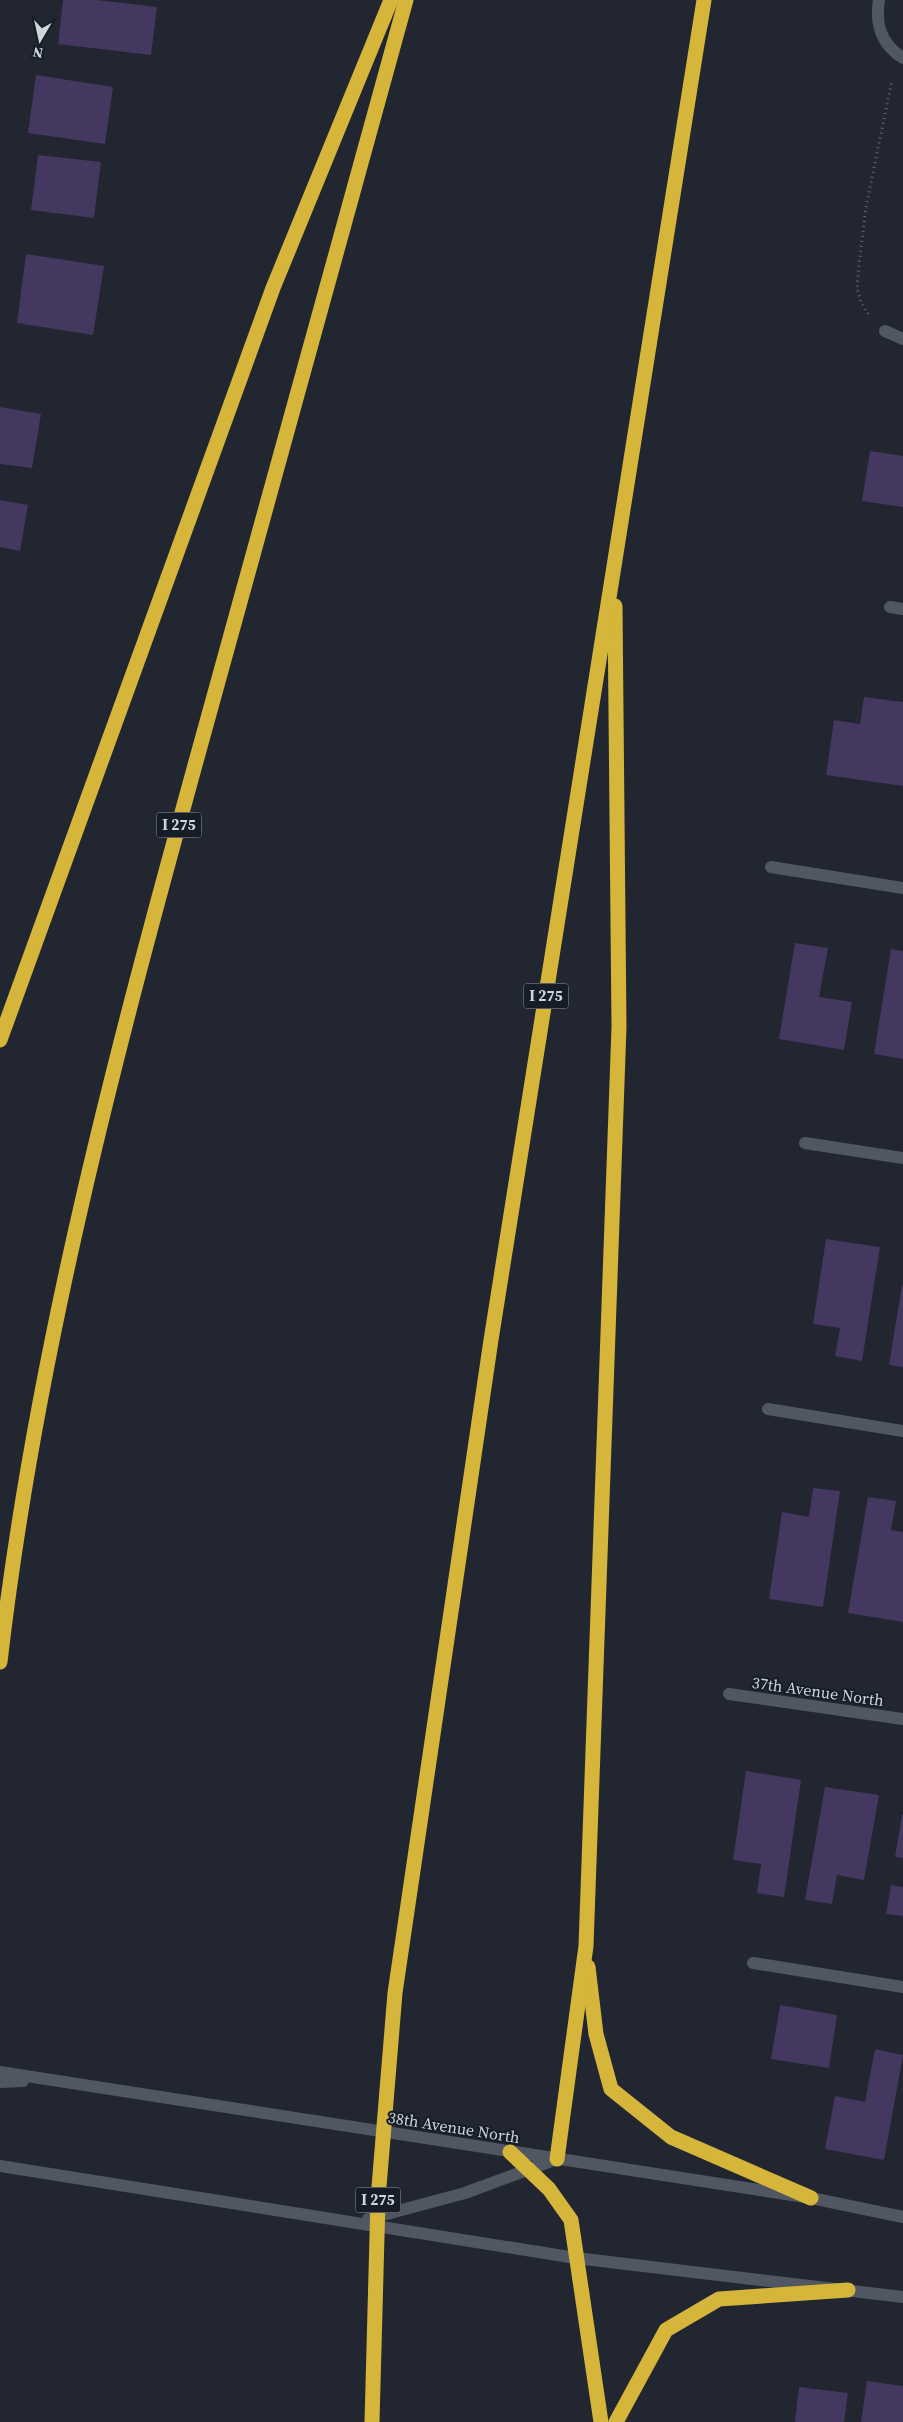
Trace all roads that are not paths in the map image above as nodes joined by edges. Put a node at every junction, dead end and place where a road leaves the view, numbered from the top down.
1 (391, 0) edge
2 (406, 0) edge
3 (704, 0) edge
4 (879, 0) edge
5 (898, 55) edge
6 (885, 331) road end
7 (903, 339) edge
8 (615, 561) junction
9 (771, 867) dead end
10 (903, 888) edge
11 (0, 1040) edge
12 (805, 1143) dead end
13 (903, 1158) edge
14 (768, 1409) dead end
15 (903, 1431) edge
16 (0, 1662) edge
17 (729, 1694) dead end
18 (903, 1719) edge
19 (586, 1946) junction
20 (753, 1963) dead end
21 (903, 1987) edge
22 (0, 2072) edge
23 (50, 2080) junction
24 (0, 2082) edge
25 (510, 2152) junction
26 (556, 2159) junction
27 (0, 2166) edge
28 (530, 2169) junction
29 (811, 2198) junction
30 (903, 2217) edge
31 (354, 2222) junction
32 (576, 2258) junction
33 (848, 2290) junction
34 (903, 2297) edge
35 (371, 2415) edge
36 (601, 2422) edge
37 (616, 2422) edge

1 - 11 highway
2 - 16 highway, I 275
3 - 8 highway, I 275
4 - 5 main road
6 - 7 main road
8 - 19 highway
8 - 35 highway, I 275
9 - 10 main road
12 - 13 main road
14 - 15 main road
17 - 18 main road, 37th Avenue North
19 - 26 highway
19 - 29 highway
20 - 21 main road
22 - 23 main road, 38th Avenue North
23 - 24 main road
23 - 25 main road, 38th Avenue North
25 - 26 main road, 38th Avenue North
25 - 28 highway
26 - 28 main road
26 - 29 main road, 38th Avenue North
27 - 31 main road
28 - 31 main road
28 - 32 highway
29 - 30 main road, 38th Avenue North
31 - 32 main road
32 - 33 main road
32 - 36 highway
33 - 34 main road
33 - 37 highway

